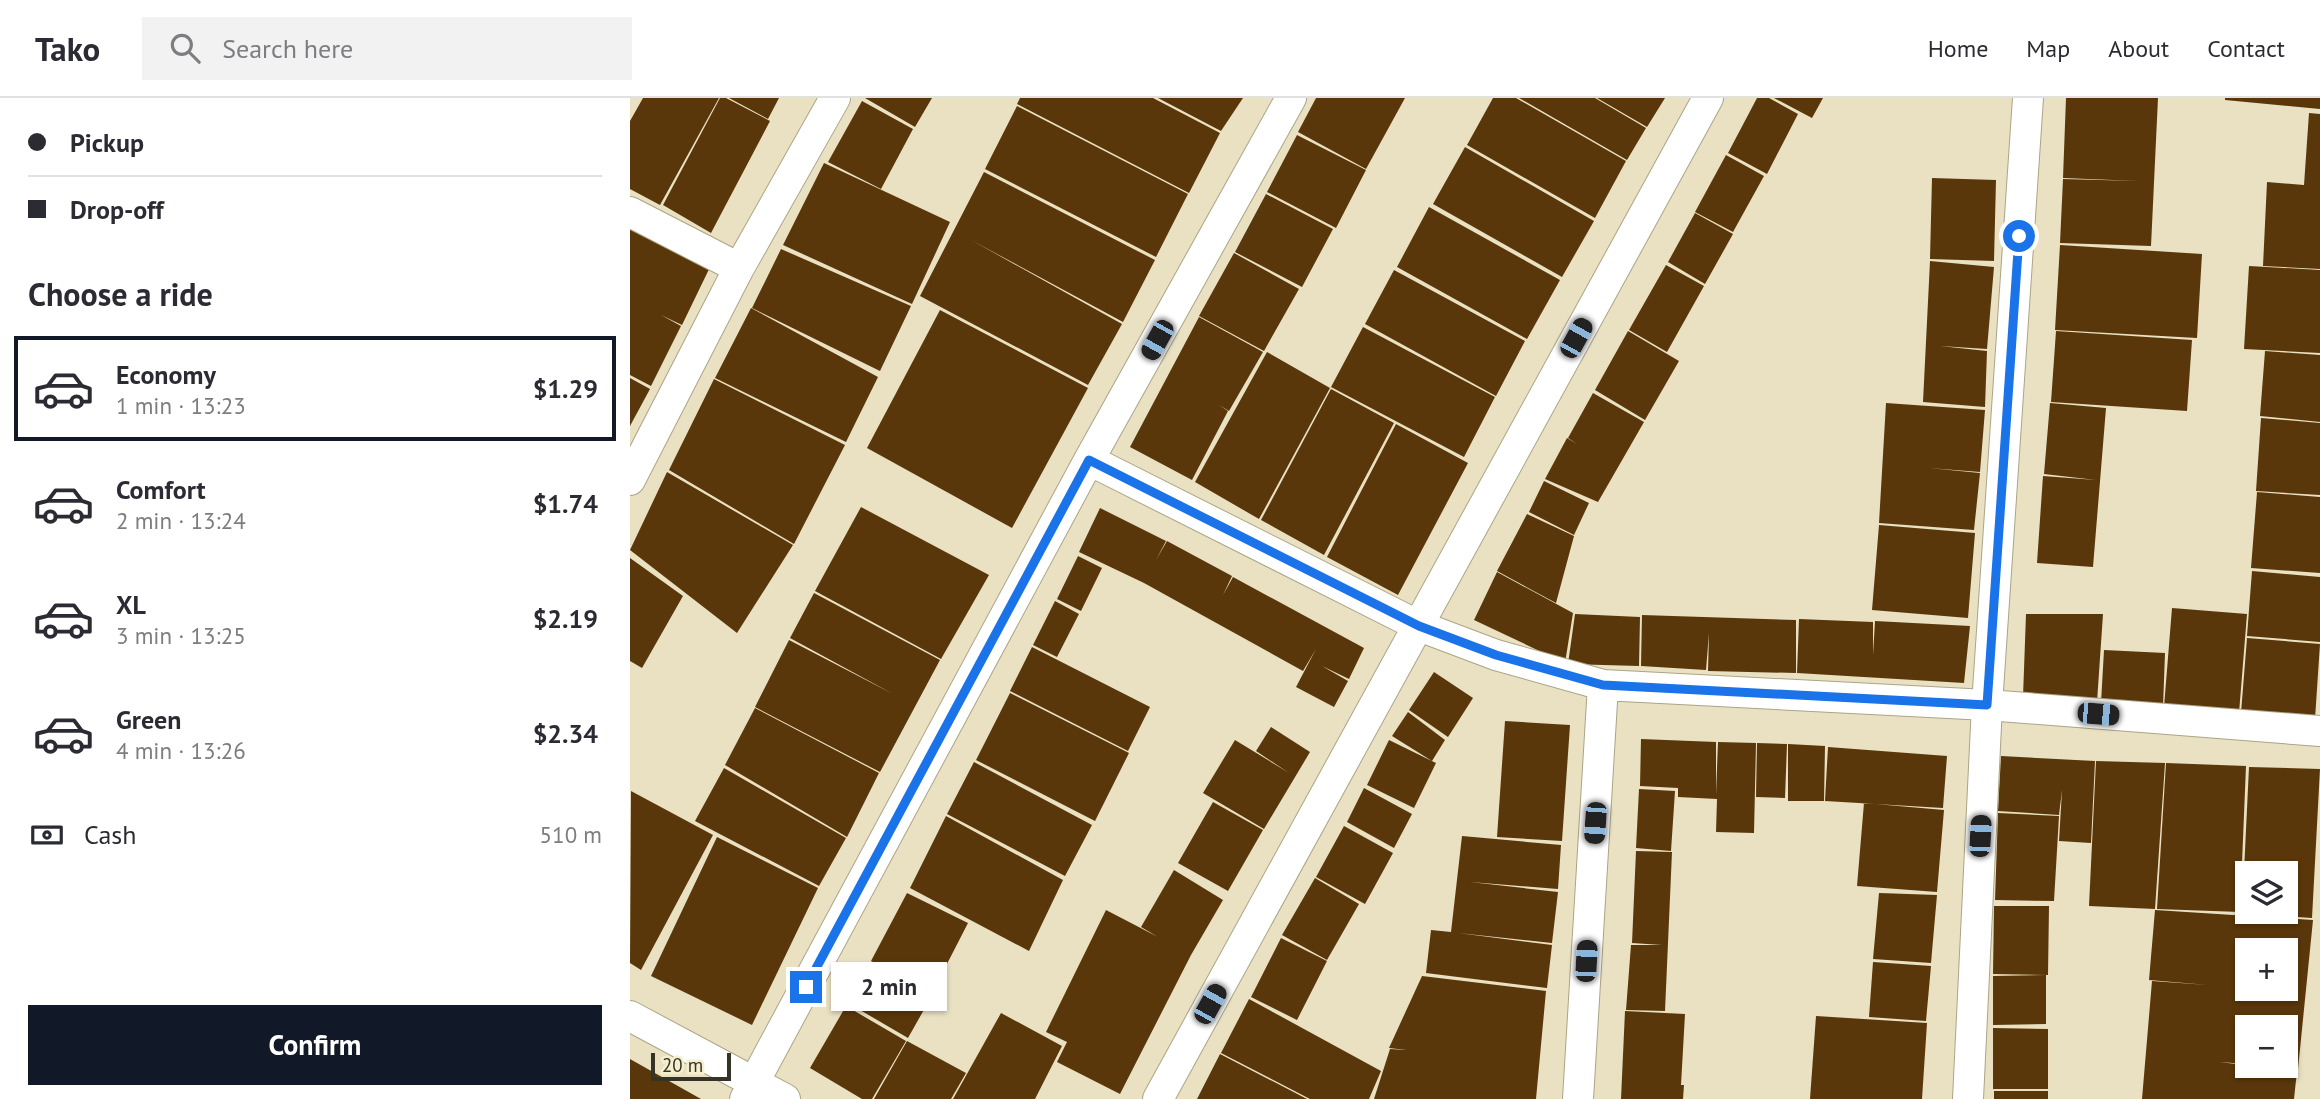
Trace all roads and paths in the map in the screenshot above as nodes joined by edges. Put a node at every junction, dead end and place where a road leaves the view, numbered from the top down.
1 (835, 98) edge
2 (1291, 98) edge
3 (1708, 98) edge
4 (2028, 98) edge
5 (630, 212) edge
6 (740, 268) junction
7 (1089, 460) junction
8 (630, 480) edge
9 (1419, 626) junction
10 (1603, 685) junction
11 (1987, 705) junction
12 (2320, 731) edge
13 (630, 1016) edge
14 (750, 1091) edge
15 (785, 1099) edge
16 (1158, 1099) edge
17 (1578, 1099) edge
18 (1968, 1099) edge

1 - 6 street
2 - 7 street
3 - 9 street
4 - 11 street
5 - 6 street
6 - 8 street
7 - 9 street
7 - 14 street
9 - 10 street
9 - 16 street
10 - 11 street
10 - 17 street
11 - 12 street
11 - 18 street
13 - 14 street
14 - 15 street

